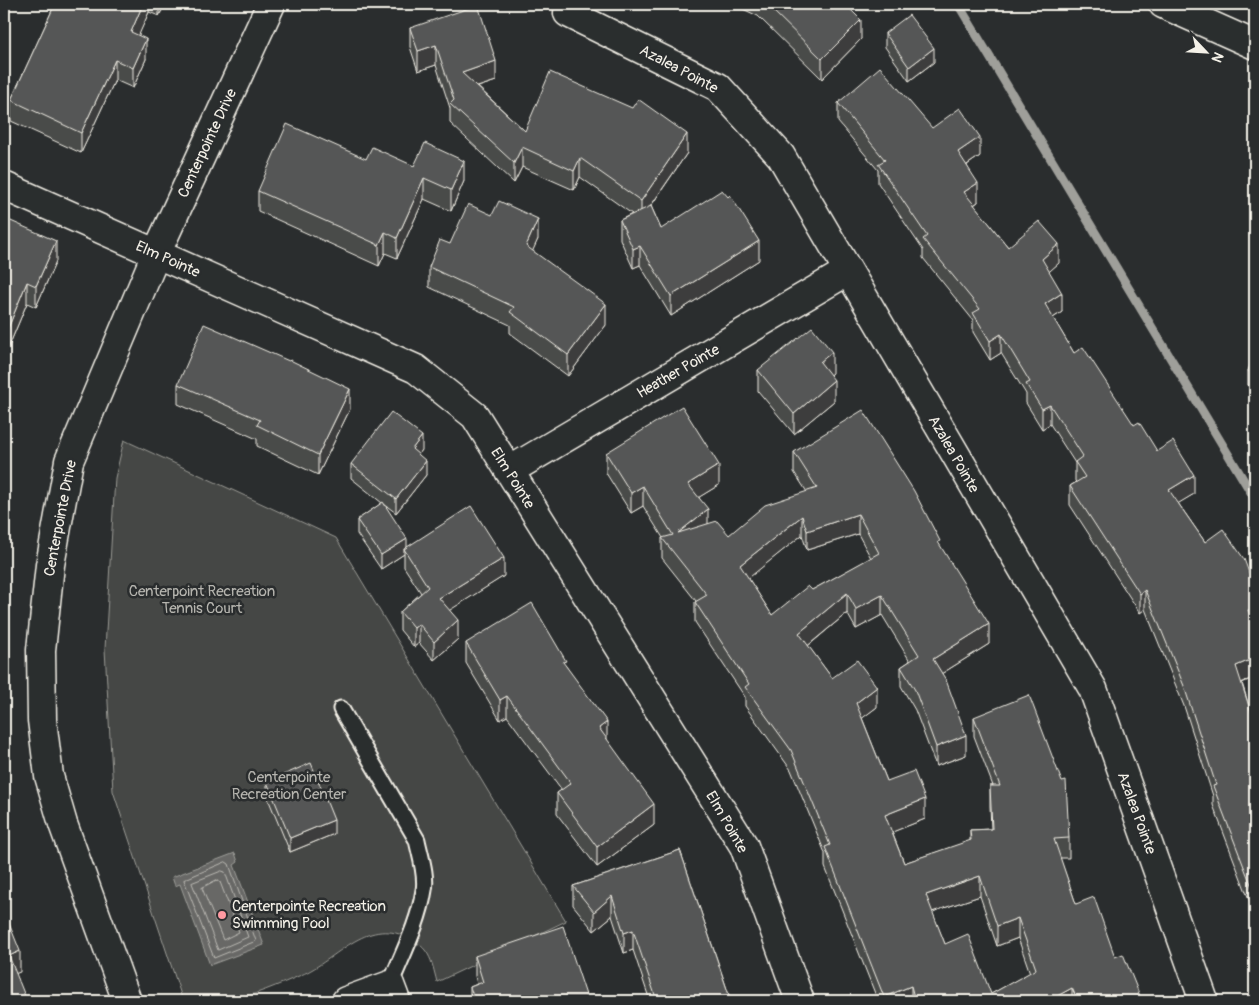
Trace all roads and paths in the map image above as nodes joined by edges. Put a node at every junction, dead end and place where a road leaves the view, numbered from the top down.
1 (270, 4) edge
2 (1163, 4) edge
3 (568, 13) dead end
4 (1255, 45) edge
5 (4, 186) edge
6 (156, 254) junction
7 (848, 271) junction
8 (509, 470) junction
9 (341, 709) dead end
10 (393, 993) edge
11 (127, 1001) edge
12 (346, 1001) edge
13 (800, 1001) edge
14 (1204, 1001) edge

1 - 6 street, Centerpointe Drive
2 - 4 street
3 - 7 street, Azalea Pointe
5 - 6 street, Elm Pointe
6 - 8 street, Elm Pointe
6 - 11 street, Centerpointe Drive
7 - 8 street, Heather Pointe
7 - 14 street, Azalea Pointe
8 - 13 street, Elm Pointe
9 - 10 lane
10 - 12 street

